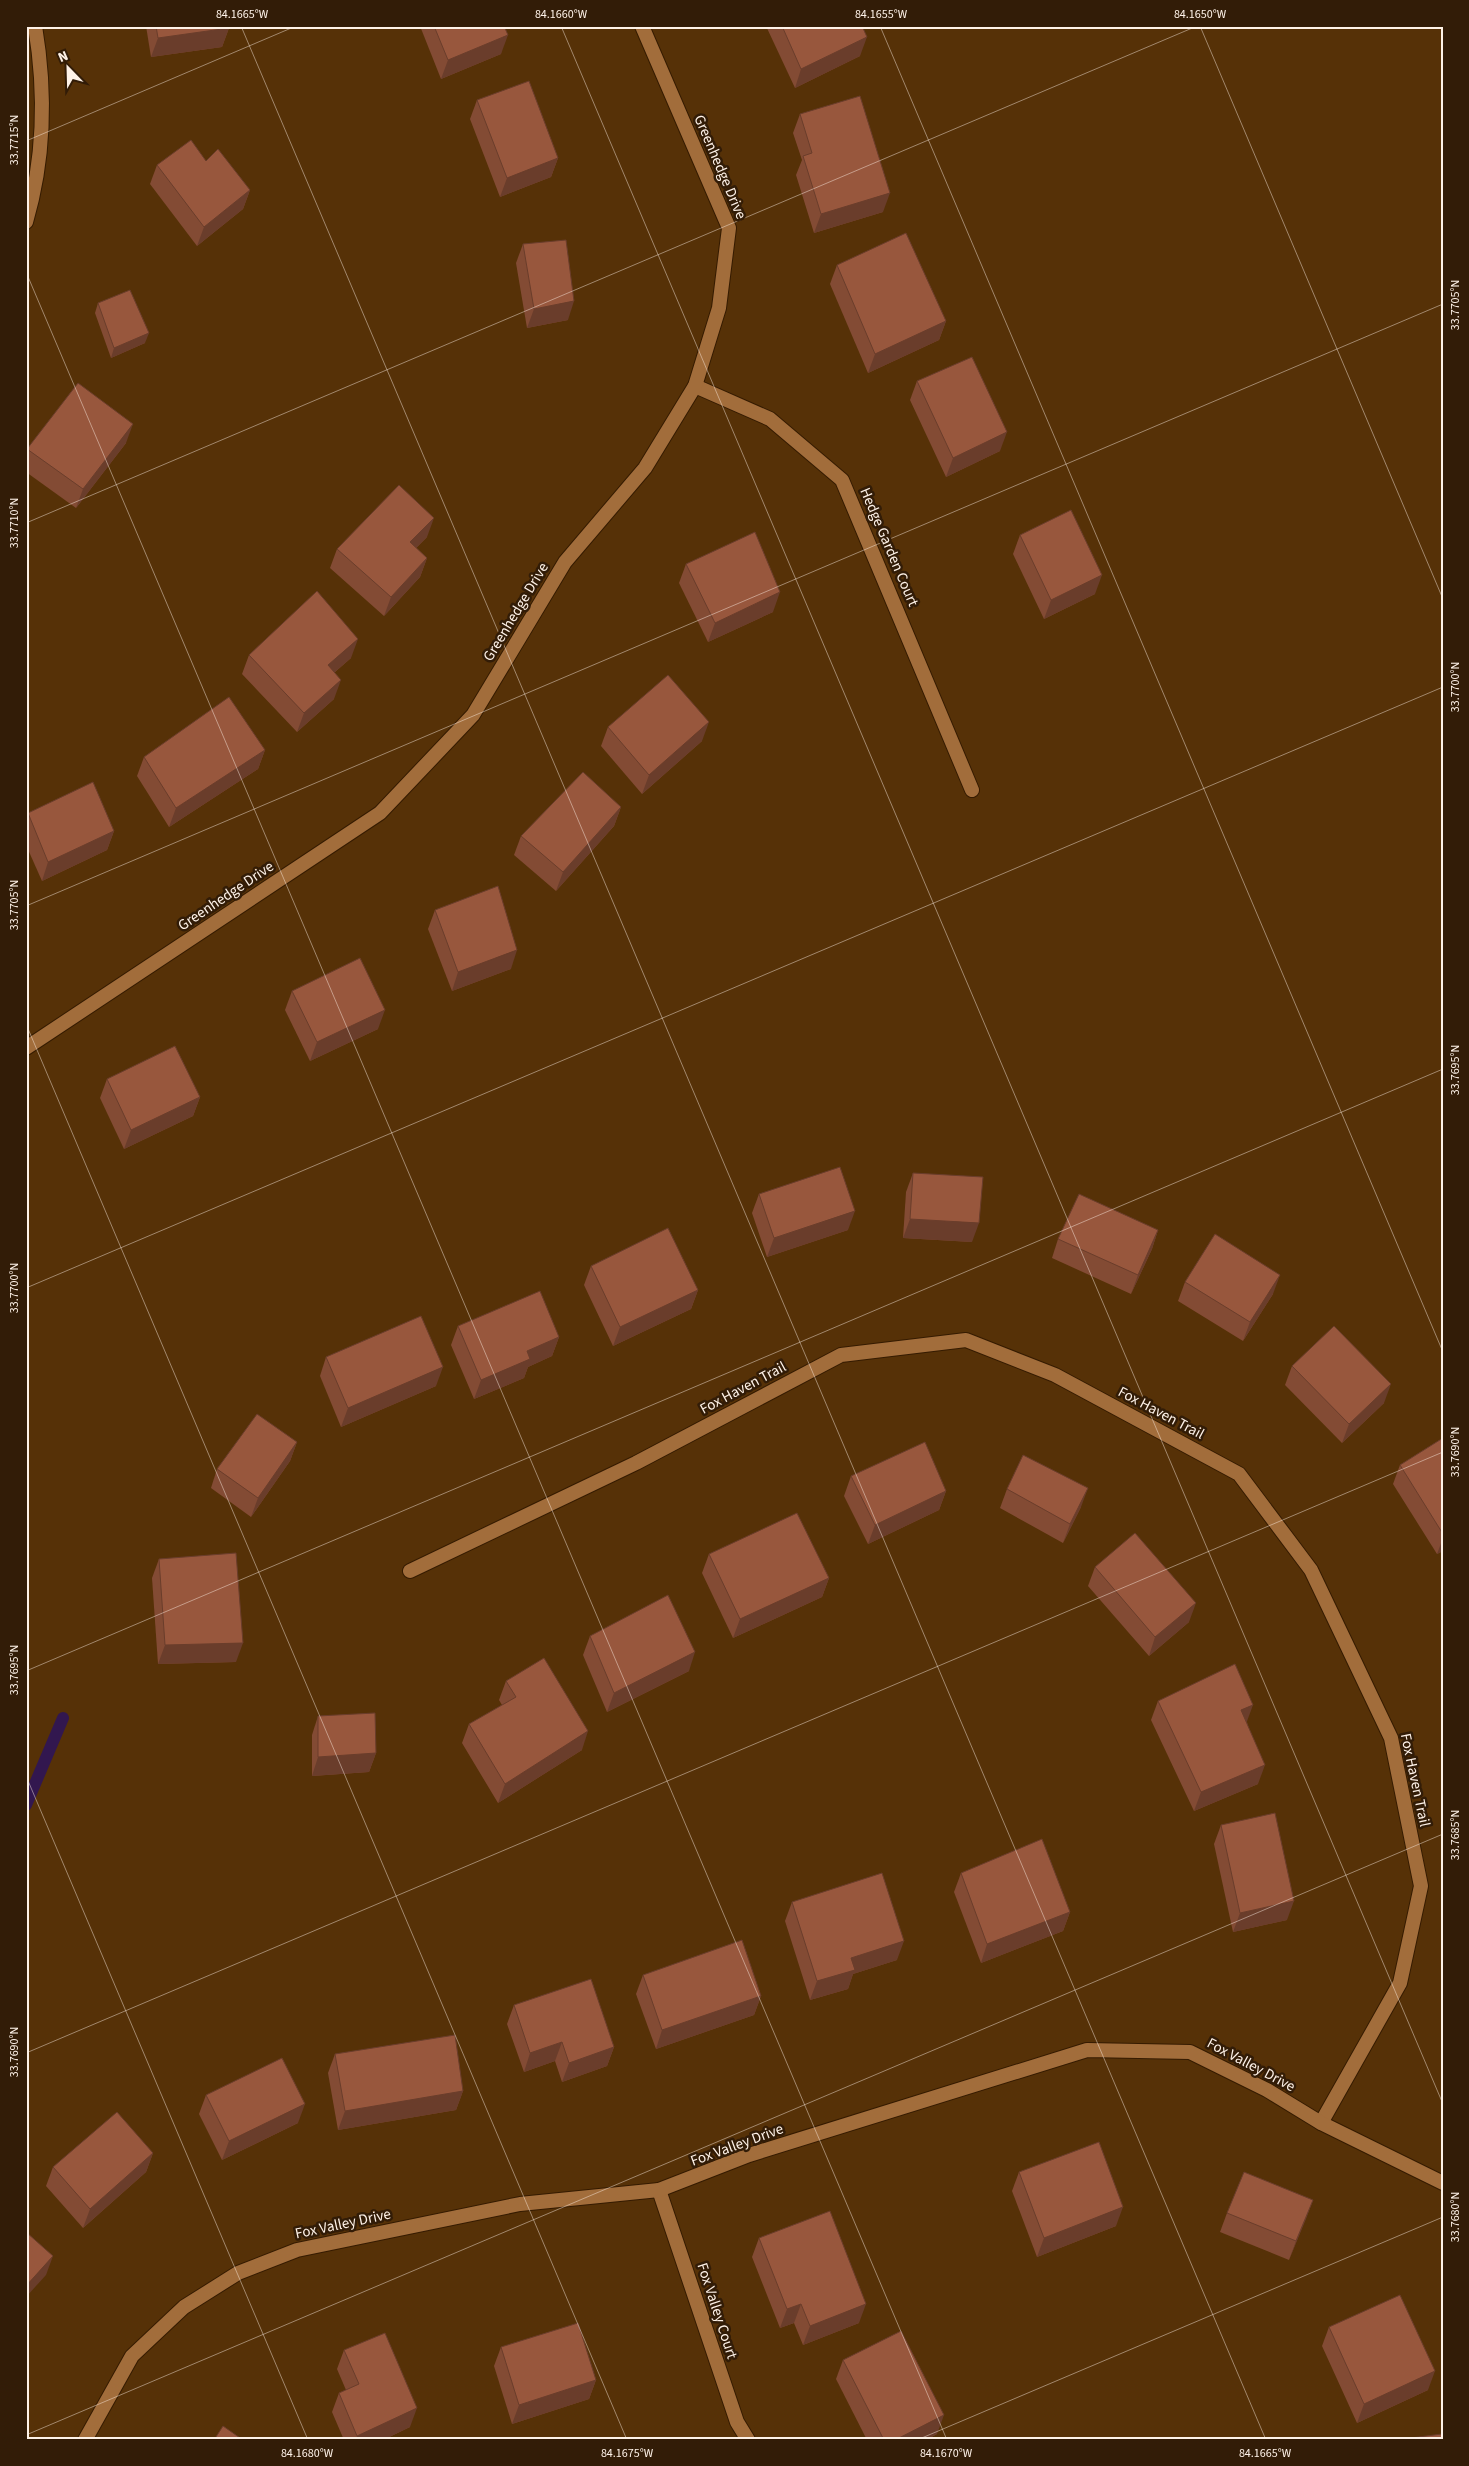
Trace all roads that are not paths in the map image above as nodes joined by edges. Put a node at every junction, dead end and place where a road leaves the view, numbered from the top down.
1 (35, 26) edge
2 (642, 26) edge
3 (26, 222) edge
4 (695, 386) junction
5 (972, 790) dead end
6 (26, 1048) edge
7 (410, 1570) dead end
8 (1321, 2124) junction
9 (1443, 2183) edge
10 (659, 2190) junction
11 (85, 2440) edge
12 (748, 2440) edge

1 - 3 street
2 - 4 street, Greenhedge Drive
4 - 5 street, Hedge Garden Court
4 - 6 street, Greenhedge Drive
7 - 8 street, Fox Haven Trail
8 - 9 street, Fox Valley Drive
8 - 10 street, Fox Valley Drive
10 - 11 street, Fox Valley Drive
10 - 12 street, Fox Valley Court

